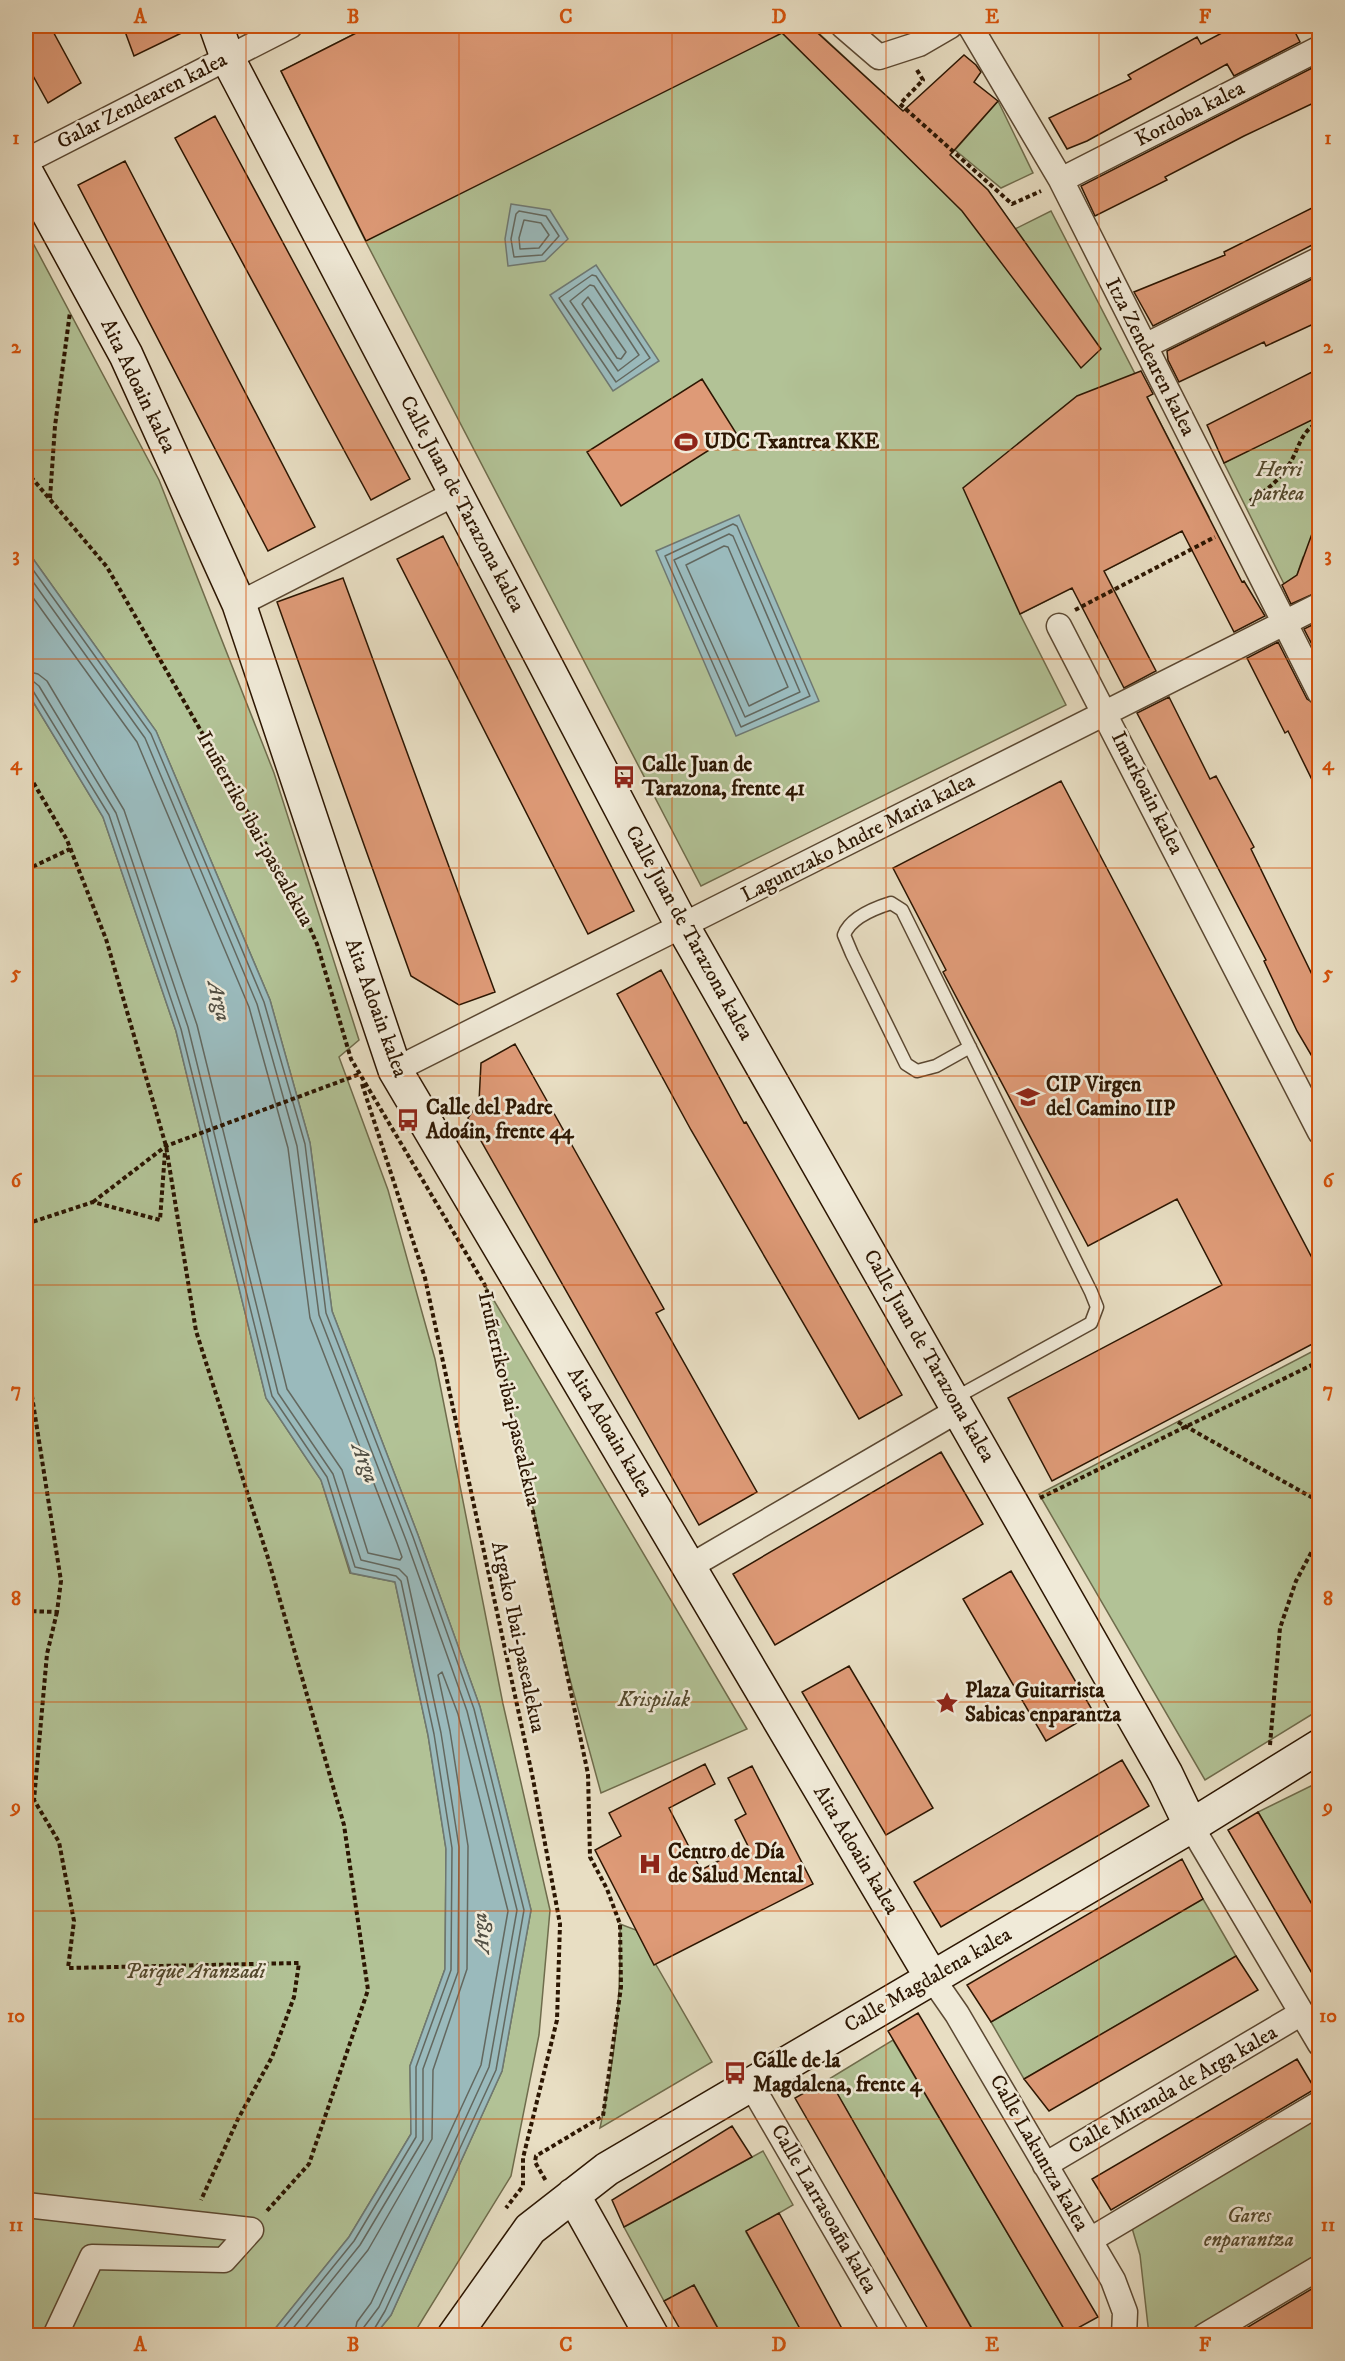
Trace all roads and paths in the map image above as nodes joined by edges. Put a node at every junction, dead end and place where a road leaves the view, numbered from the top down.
1 (216, 26) edge
2 (290, 26) edge
3 (843, 26) edge
4 (950, 26) edge
5 (970, 26) edge
6 (1320, 48) edge
7 (904, 49) junction
8 (227, 57) junction
9 (26, 161) edge
10 (26, 172) edge
11 (1053, 185) junction
12 (1320, 259) edge
13 (79, 270) junction
14 (1145, 346) junction
15 (1320, 422) edge
16 (26, 471) edge
17 (456, 493) junction
18 (50, 499) junction
19 (1245, 505) dead end
20 (1224, 533) dead end
21 (1320, 596) edge
22 (239, 604) junction
23 (1320, 605) edge
24 (1282, 620) junction
25 (1059, 626) joint
26 (1320, 693) edge
27 (1111, 707) junction
28 (26, 770) edge
29 (70, 849) junction
30 (26, 870) edge
31 (683, 927) junction
32 (970, 1047) junction
33 (395, 1071) junction
34 (359, 1075) junction
35 (1320, 1132) edge
36 (166, 1146) junction
37 (93, 1202) junction
38 (26, 1224) edge
39 (26, 1358) edge
40 (1320, 1361) edge
41 (956, 1404) junction
42 (1178, 1422) dead end
43 (1187, 1427) junction
44 (1320, 1502) edge
45 (1017, 1509) junction
46 (1320, 1536) edge
47 (689, 1567) junction
48 (26, 1611) edge
49 (57, 1612) junction
50 (1320, 1746) edge
51 (1276, 1772) junction
52 (1191, 1826) junction
53 (932, 1978) junction
54 (1300, 2014) junction
55 (1320, 2044) edge
56 (750, 2083) junction
57 (1320, 2103) edge
58 (1046, 2165) junction
59 (560, 2188) junction
60 (26, 2205) edge
61 (506, 2208) dead end
62 (186, 2223) junction
63 (251, 2230) junction
64 (1090, 2240) junction
65 (1320, 2267) edge
66 (56, 2336) edge
67 (454, 2336) edge
68 (652, 2336) edge
69 (897, 2336) edge
70 (1124, 2336) edge
71 (1204, 2336) edge

1 - 8 street, Calle Juan de Tarazona kalea
2 - 8 street, Galar Zendearen kalea
3 - 7 street
4 - 7 street
5 - 11 street, Itza Zendearen kalea
6 - 11 street, Kordoba kalea
7 - 11 path
8 - 9 street, Galar Zendearen kalea
8 - 17 street, Calle Juan de Tarazona kalea
10 - 13 street, Aita Adoain kalea
11 - 14 street, Itza Zendearen kalea
12 - 14 street
13 - 18 path
13 - 22 street, Aita Adoain kalea
14 - 24 street, Itza Zendearen kalea
15 - 19 path
16 - 18 path, Iruñerriko ibai-pasealekua
17 - 22 street
17 - 31 street, Calle Juan de Tarazona kalea
18 - 34 path, Iruñerriko ibai-pasealekua
20 - 25 path
21 - 24 street, Laguntzako Andre Maria kalea
22 - 33 street, Aita Adoain kalea
23 - 24 street, Laguntzako Andre Maria kalea
24 - 26 street, Itza Zendearen kalea
24 - 27 street, Laguntzako Andre Maria kalea
25 - 27 street, Imarkoain kalea
27 - 31 street, Laguntzako Andre Maria kalea
27 - 35 street, Imarkoain kalea
28 - 29 path
29 - 30 path
29 - 36 path
31 - 33 street, Laguntzako Andre Maria kalea
31 - 41 street, Calle Juan de Tarazona kalea
32 - 32 lane
32 - 41 lane
33 - 47 street, Aita Adoain kalea
34 - 36 path
34 - 59 path, Iruñerriko ibai-pasealekua
34 - 61 path, Argako Ibai-pasealekua
36 - 37 path
36 - 37 path
36 - 63 path
37 - 38 path
39 - 49 path
40 - 43 path
41 - 45 street, Calle Juan de Tarazona kalea
41 - 47 street
42 - 43 path
43 - 44 path
43 - 45 path
45 - 52 street, Calle Juan de Tarazona kalea
46 - 51 path
47 - 53 street, Aita Adoain kalea
48 - 49 path
49 - 62 path
50 - 51 street, Calle Magdalena kalea
51 - 52 street, Calle Magdalena kalea
52 - 53 street, Calle Magdalena kalea
52 - 54 street
53 - 56 street, Calle Magdalena kalea
53 - 58 street, Calle Lakuntza kalea
54 - 55 street
54 - 58 street, Calle Miranda de Arga kalea
56 - 59 street, Calle Magdalena kalea
56 - 69 street, Calle Larrasoaña kalea
57 - 64 street
58 - 64 street, Calle Lakuntza kalea
59 - 67 street, Calle Magdalena kalea
59 - 68 street
60 - 62 street
62 - 63 street
63 - 66 street
64 - 70 street, Calle Lakuntza kalea
65 - 71 street

